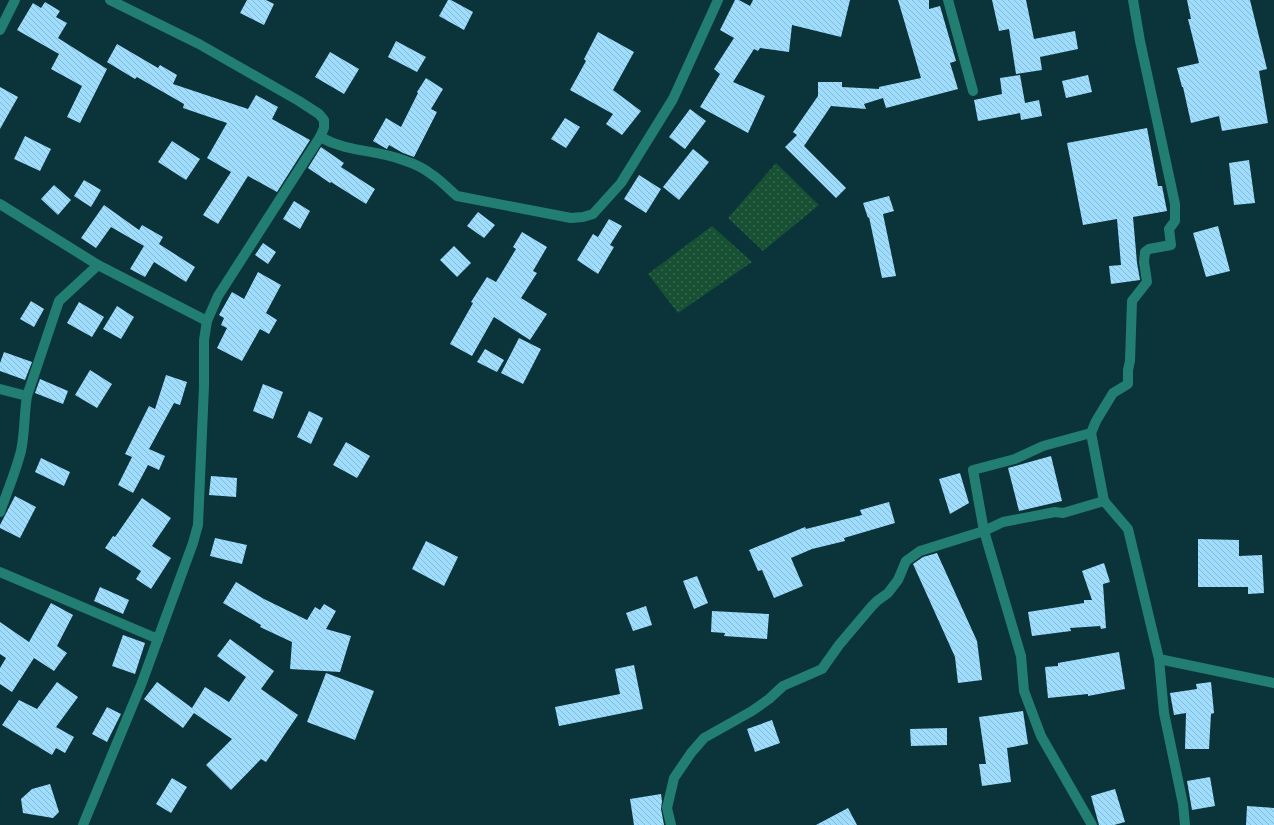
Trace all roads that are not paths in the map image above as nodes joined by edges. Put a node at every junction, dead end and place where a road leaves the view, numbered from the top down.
1 (15, 0) edge
2 (110, 0) edge
3 (718, 0) edge
4 (948, 0) edge
5 (1132, 0) edge
6 (0, 30) edge
7 (973, 91) dead end
8 (320, 137) junction
9 (0, 204) edge
10 (98, 265) junction
11 (207, 321) junction
12 (0, 389) edge
13 (27, 396) junction
14 (1091, 433) junction
15 (1104, 501) junction
16 (0, 512) edge
17 (984, 531) junction
18 (0, 572) edge
19 (158, 638) junction
20 (1159, 659) junction
21 (1274, 683) edge
22 (84, 825) edge
23 (671, 825) edge
24 (1092, 825) edge
25 (1185, 825) edge

1 - 6 street
2 - 8 street
3 - 8 street
4 - 7 street
5 - 14 street
8 - 11 street
9 - 10 street
10 - 11 street
10 - 13 street
11 - 19 street
12 - 13 street
13 - 16 street
14 - 15 street
14 - 17 street
15 - 17 street
15 - 20 street
17 - 23 street
17 - 24 street
18 - 19 street
19 - 22 street
20 - 21 street
20 - 25 street

